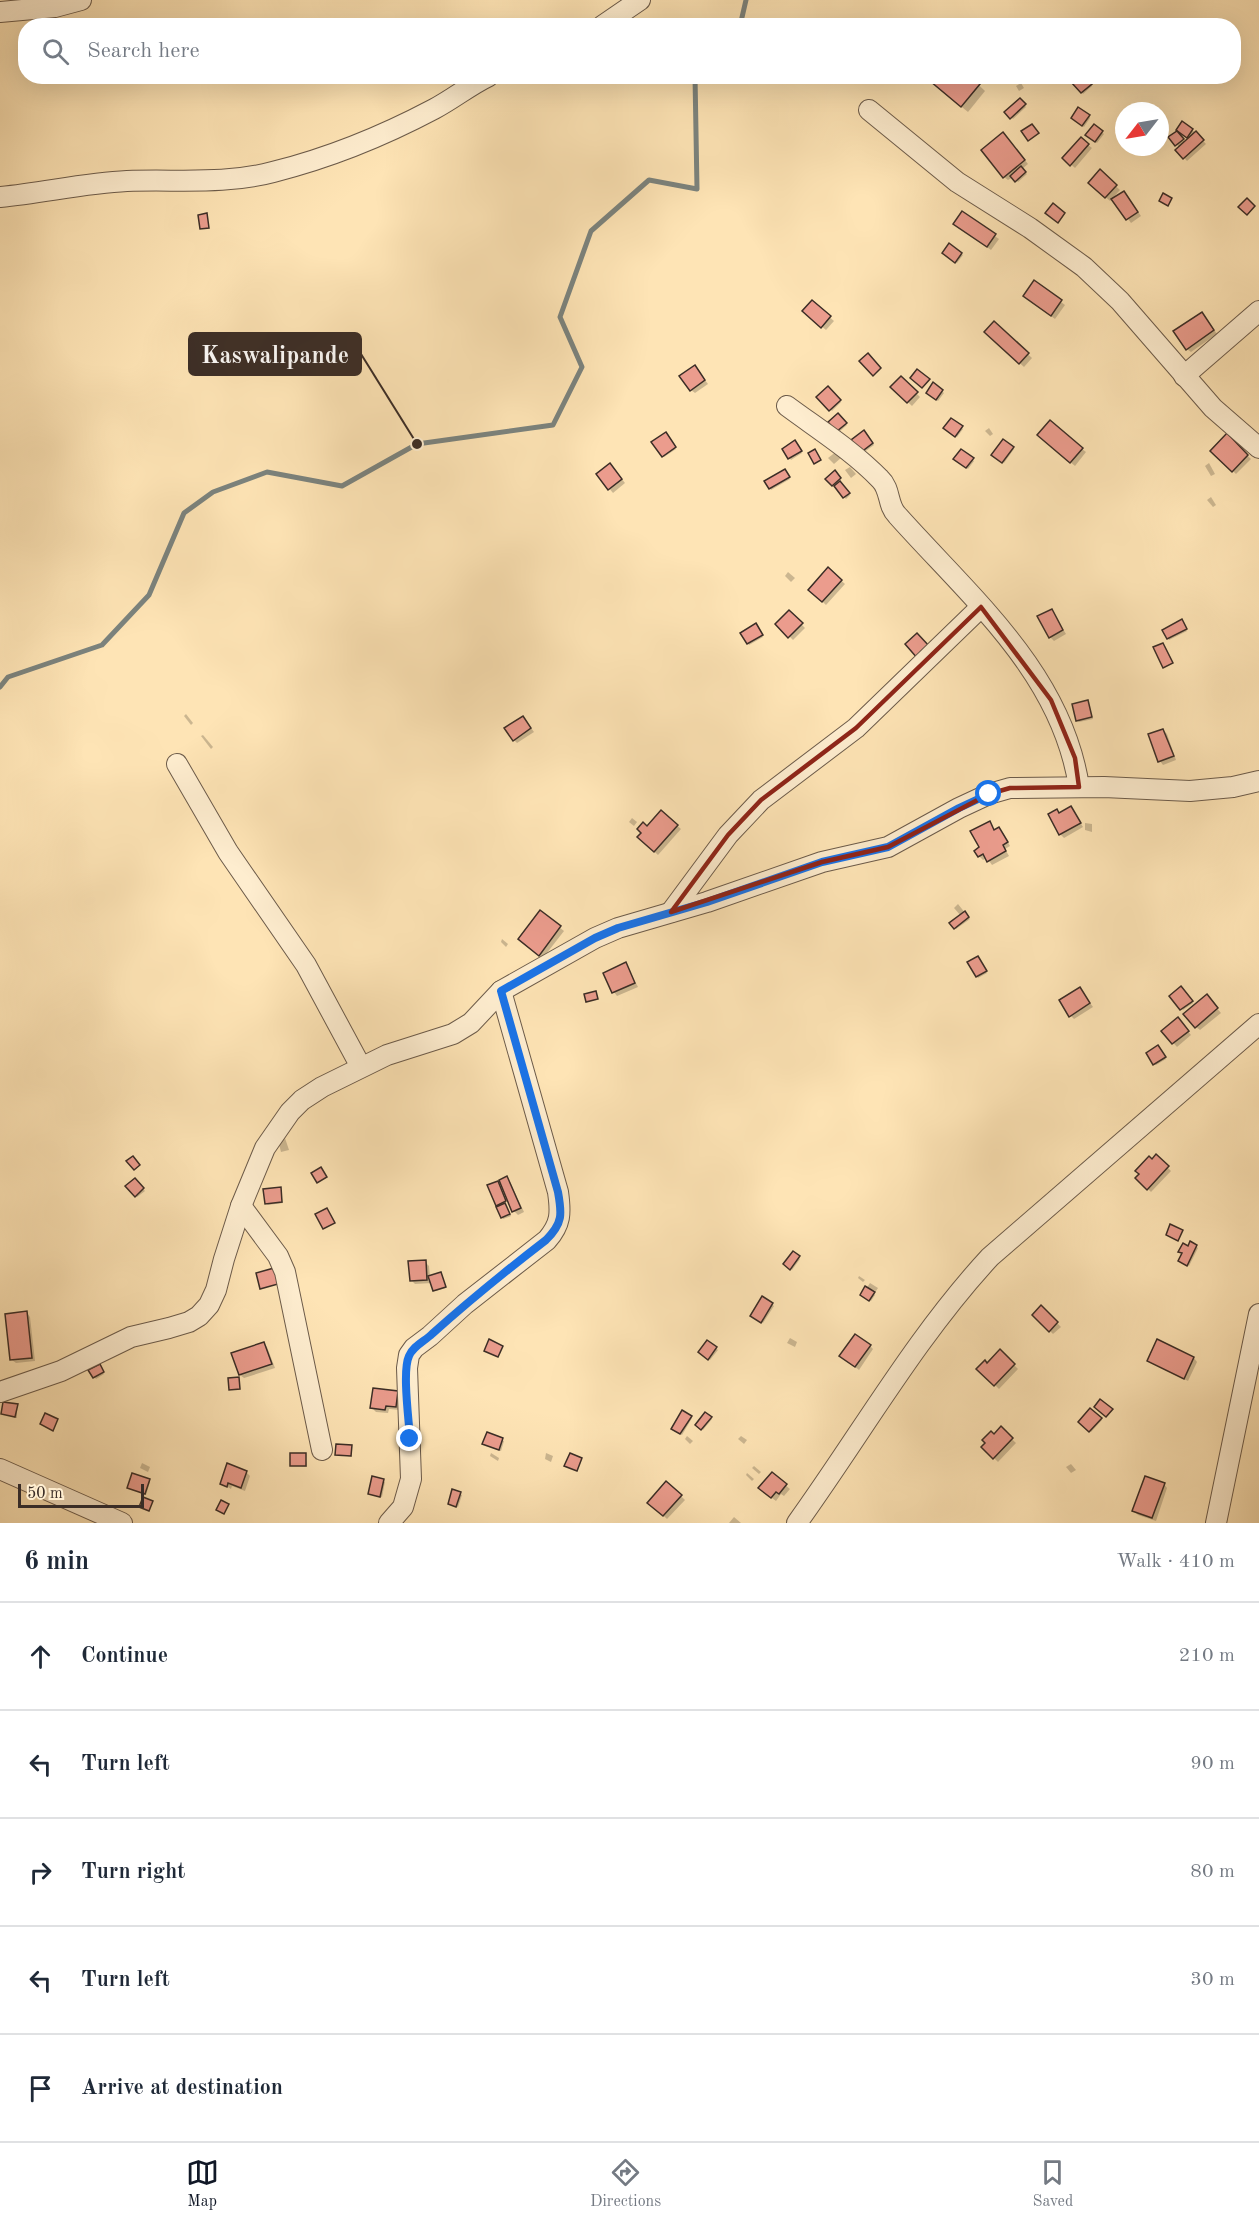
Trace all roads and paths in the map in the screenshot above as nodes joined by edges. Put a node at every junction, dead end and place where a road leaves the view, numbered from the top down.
1 (81, 0) edge
2 (640, 0) edge
3 (0, 12) edge
4 (614, 18) edge
5 (475, 84) edge
6 (869, 110) dead end
7 (0, 197) edge
8 (1259, 311) edge
9 (1184, 376) junction
10 (787, 406) dead end
11 (1259, 448) edge
12 (981, 607) junction
13 (177, 764) dead end
14 (1259, 780) edge
15 (1079, 787) junction
16 (671, 912) junction
17 (501, 991) junction
18 (1259, 1024) edge
19 (361, 1067) junction
20 (241, 1206) junction
21 (1259, 1314) edge
22 (1252, 1381) edge
23 (0, 1392) edge
24 (322, 1450) dead end
25 (0, 1469) edge
26 (122, 1523) edge
27 (389, 1523) edge
28 (797, 1523) edge
29 (1216, 1523) edge

1 - 3 street
2 - 4 street
5 - 7 street
6 - 9 street
8 - 9 street
9 - 11 street
10 - 12 street
12 - 15 street
12 - 16 street
13 - 19 street
14 - 15 street
15 - 16 street
16 - 17 street
17 - 19 street
17 - 27 street
18 - 28 street
19 - 20 street
20 - 23 street
20 - 24 street
21 - 22 street
22 - 29 street
25 - 26 street

